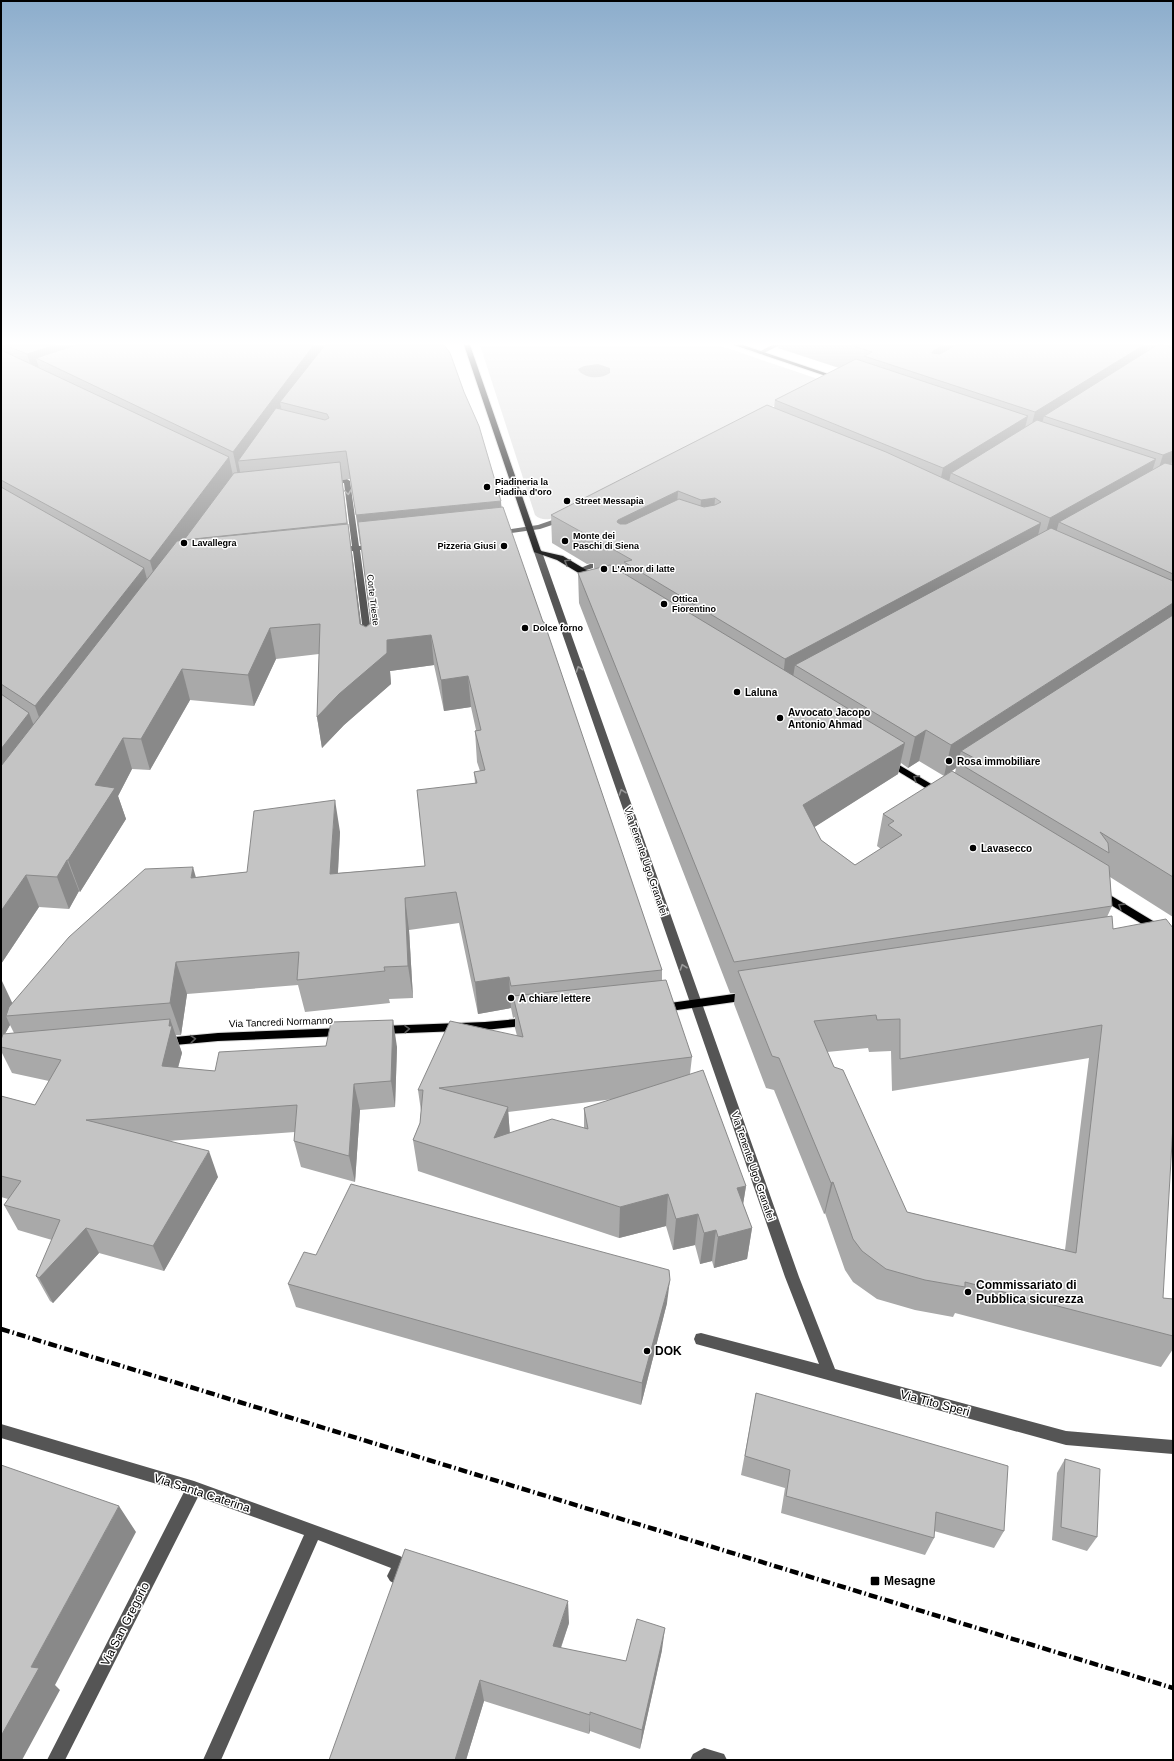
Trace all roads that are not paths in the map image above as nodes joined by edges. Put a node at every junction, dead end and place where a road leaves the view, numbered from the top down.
1 (495, 427) edge
2 (324, 484) edge
3 (572, 514) edge
4 (530, 530) junction
5 (490, 534) edge
6 (380, 546) edge
7 (356, 548) junction
8 (332, 551) edge
9 (538, 552) junction
10 (590, 566) dead end
11 (580, 570) junction
12 (600, 583) edge
13 (369, 647) edge
14 (880, 756) edge
15 (947, 798) edge
16 (1092, 888) edge
17 (1141, 934) edge
18 (759, 995) edge
19 (696, 1004) junction
20 (649, 1009) edge
21 (539, 1021) edge
22 (367, 1031) edge
23 (351, 1032) edge
24 (156, 1042) edge
25 (701, 1339) dead end
26 (830, 1374) junction
27 (1, 1431) edge
28 (1173, 1447) edge
29 (194, 1488) junction
30 (314, 1531) junction
31 (390, 1593) edge
32 (56, 1760) edge
33 (212, 1760) edge
34 (699, 1760) edge
35 (718, 1760) edge

1 - 4 main road, Via Tenente Ugo Granafei
2 -> 7 street, Corte Trieste
3 - 4 street
4 - 5 street
4 - 9 main road, Via Tenente Ugo Granafei
6 - 7 street
7 - 8 street
7 - 13 street, Corte Trieste
11 -> 9 main road
19 -> 9 street, Via Tenente Ugo Granafei
10 - 11 street
11 - 12 main road
15 -> 14 main road
17 -> 16 main road
18 - 19 main road
19 - 20 main road
19 - 26 street, Via Tenente Ugo Granafei
22 -> 21 main road
24 -> 23 main road, Via Tancredi Normanno
25 - 26 street, Via Tito Speri
26 - 28 street, Via Tito Speri
27 - 29 street, Via Santa Caterina
29 - 30 street, Via Santa Caterina
29 - 32 street, Via San Gregorio
30 - 31 street, Via Santa Caterina
30 - 33 street
34 - 35 street

